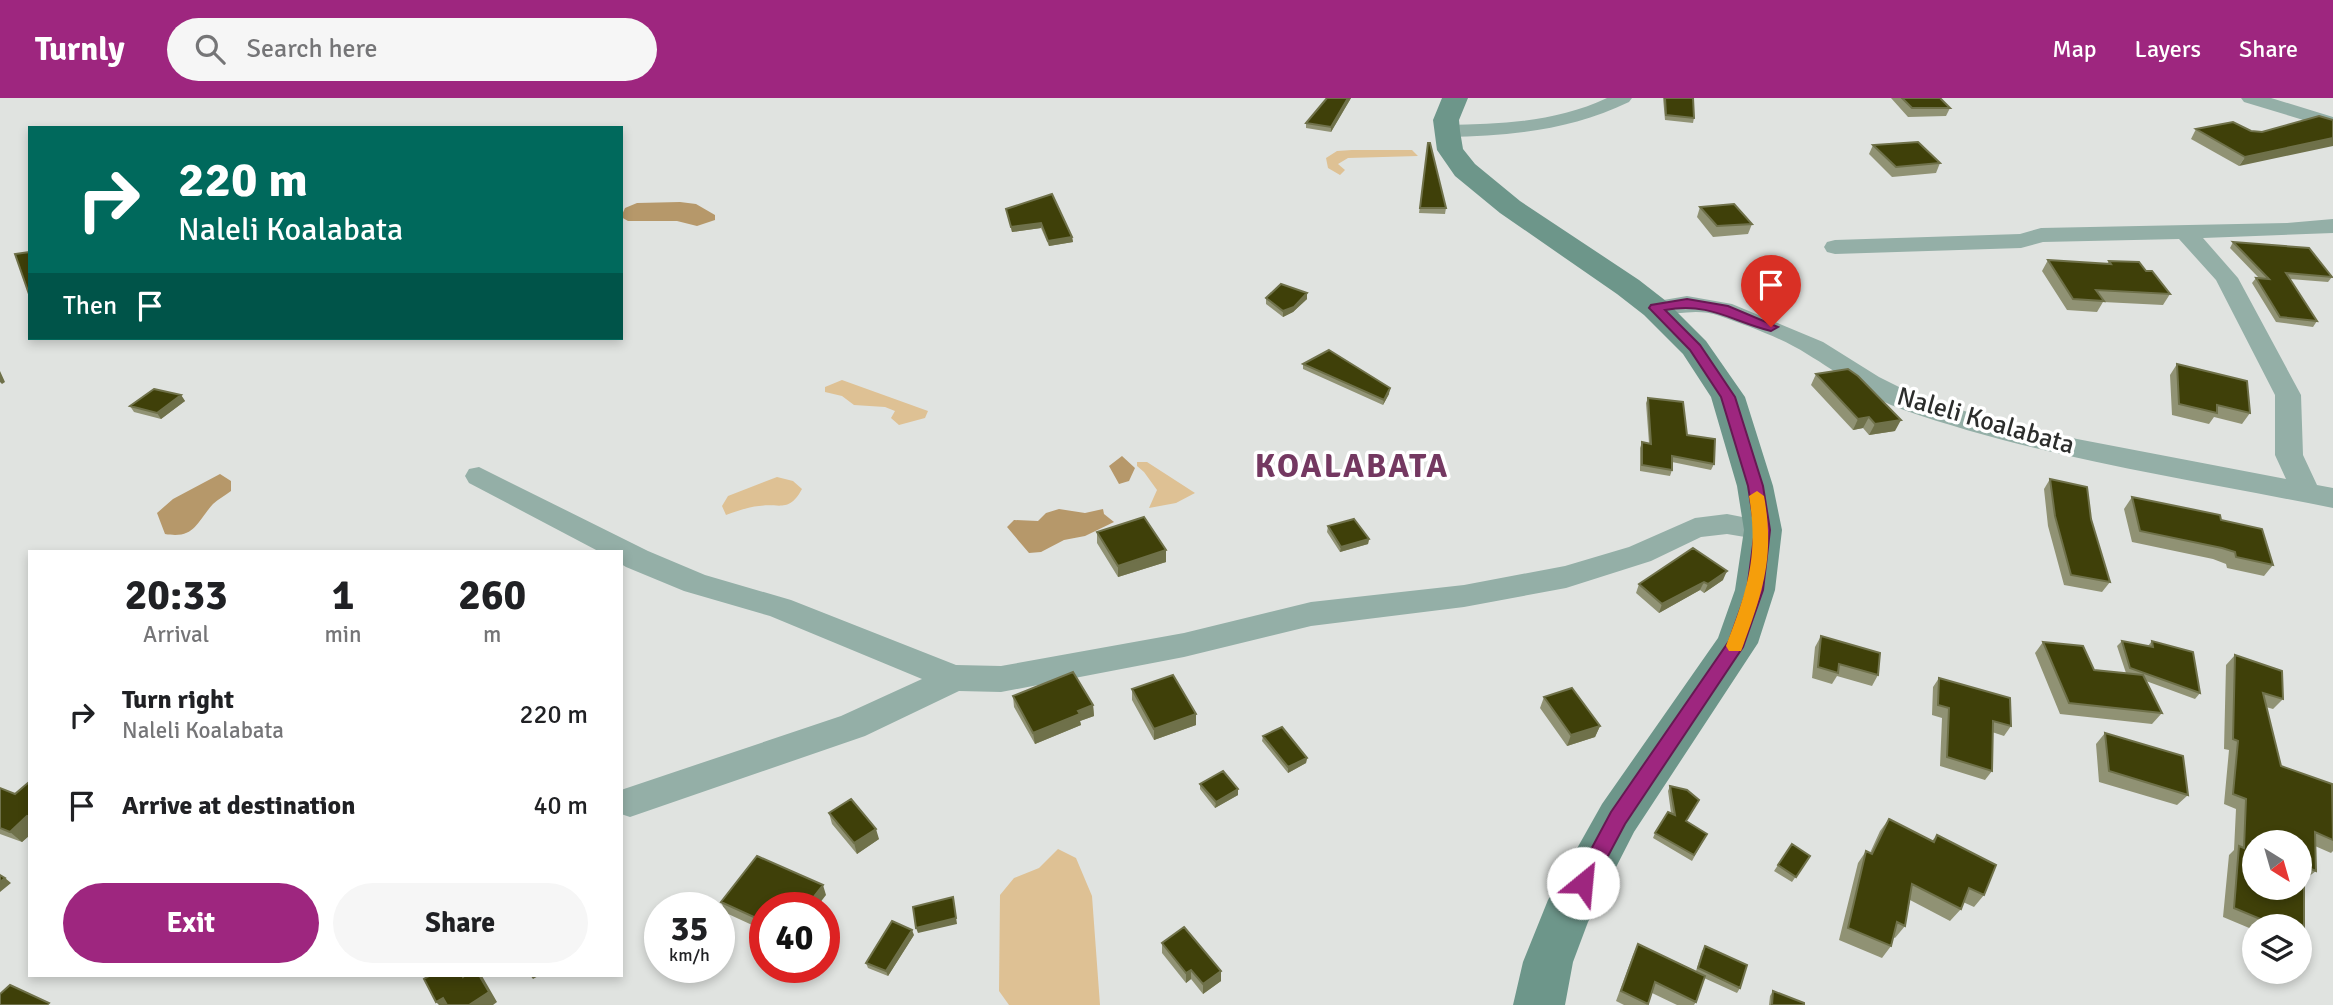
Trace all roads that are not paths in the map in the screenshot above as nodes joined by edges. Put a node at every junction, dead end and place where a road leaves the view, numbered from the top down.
1 (1622, 98) edge
2 (2251, 98) edge
3 (1451, 115) edge
4 (2333, 123) edge
5 (2333, 226) edge
6 (2184, 230) junction
7 (1836, 247) dead end
8 (1656, 308) junction
9 (479, 476) dead end
10 (2320, 496) edge
11 (1763, 530) junction
12 (620, 550) edge
13 (623, 552) edge
14 (955, 678) junction
15 (630, 802) dead end
16 (1539, 1005) edge

1 - 3 street
2 - 4 street
3 - 8 street
5 - 6 street
6 - 7 street
6 - 10 street
8 - 10 street, Naleli Koalabata
8 - 11 street
9 - 12 street
11 - 14 street
11 - 16 street
13 - 14 street
14 - 15 street

